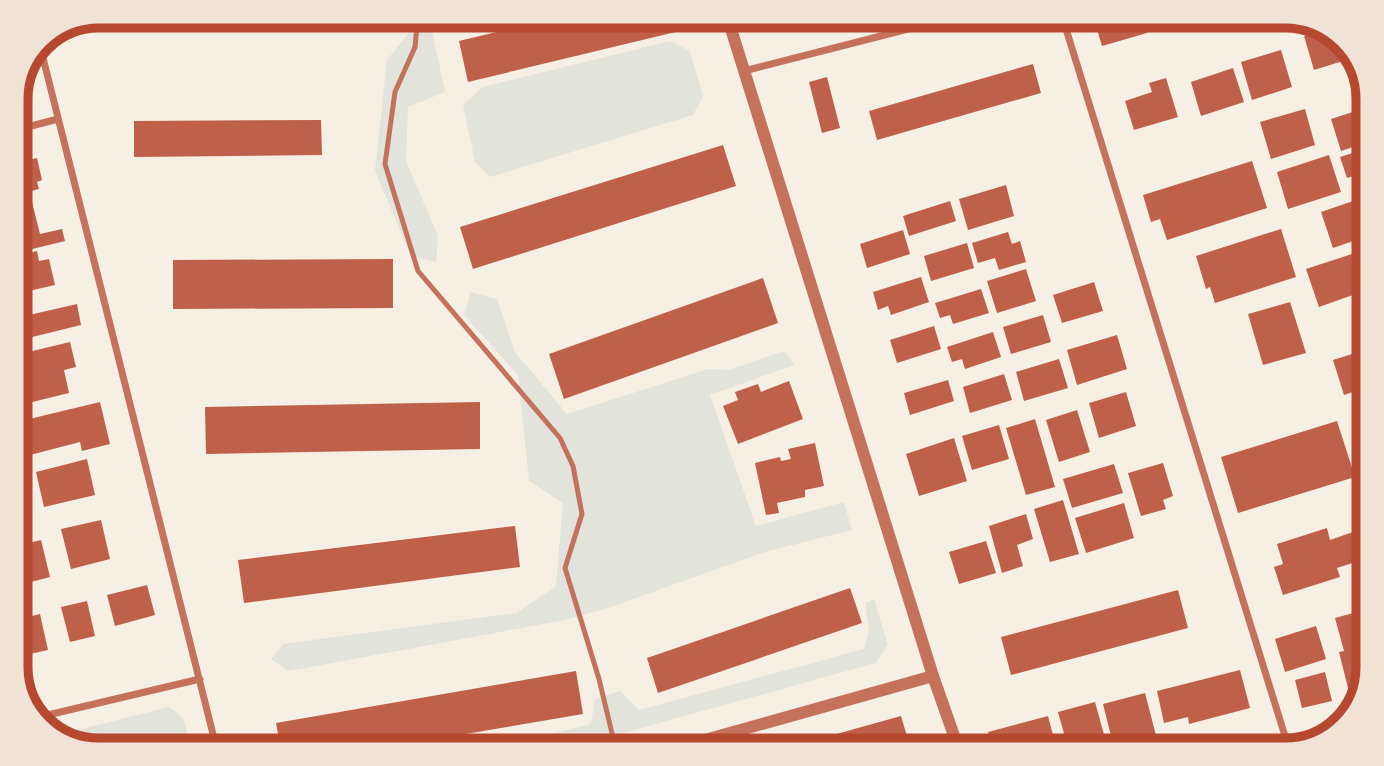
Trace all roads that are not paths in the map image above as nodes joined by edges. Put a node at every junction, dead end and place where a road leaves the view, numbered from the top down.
1 (417, 28) edge
2 (731, 28) edge
3 (912, 28) edge
4 (1066, 28) edge
5 (43, 57) edge
6 (744, 71) junction
7 (58, 119) junction
8 (28, 127) edge
9 (933, 676) junction
10 (200, 679) junction
11 (48, 715) edge
12 (214, 738) edge
13 (613, 738) edge
14 (712, 738) edge
15 (955, 738) edge
16 (1286, 738) edge

1 - 13 lane
2 - 6 street
3 - 6 street
4 - 16 street
5 - 7 street
6 - 9 street
7 - 8 street
7 - 10 street
9 - 14 street
9 - 15 street
10 - 11 street
10 - 12 street

